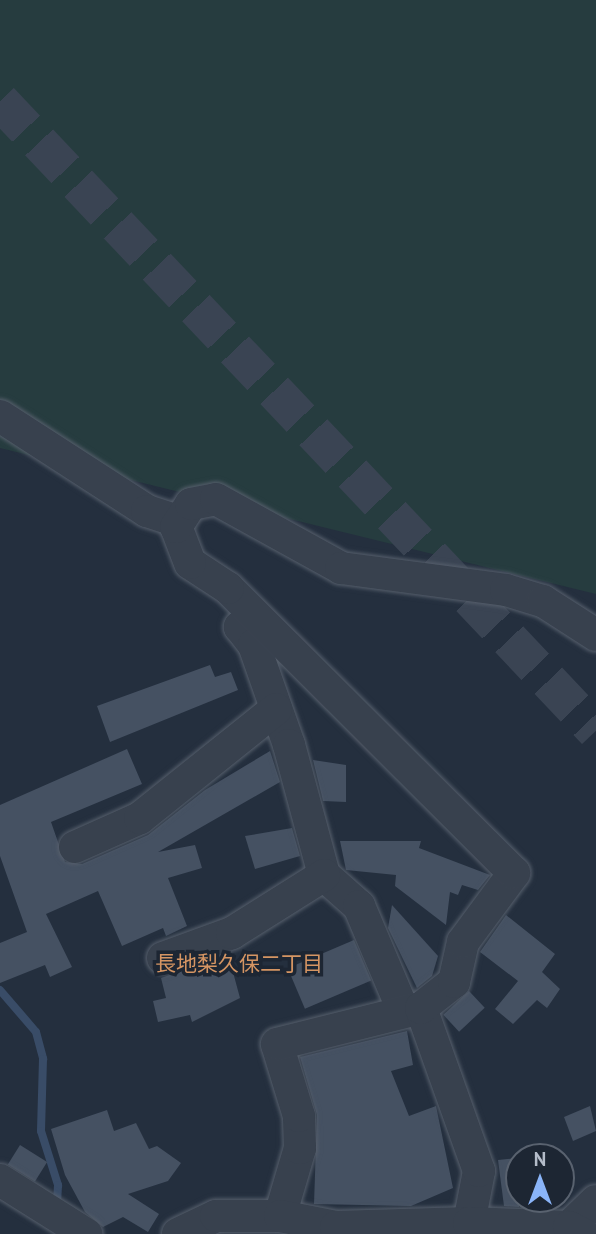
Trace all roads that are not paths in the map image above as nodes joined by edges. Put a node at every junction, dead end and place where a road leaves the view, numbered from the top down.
1 (0, 416) edge
2 (178, 522) junction
3 (255, 615) junction
4 (596, 635) edge
5 (276, 709) junction
6 (75, 847) dead end
7 (324, 876) junction
8 (163, 958) dead end
9 (412, 1009) junction
10 (0, 1180) edge
11 (596, 1201) edge
12 (280, 1216) junction
13 (43, 1221) edge
14 (469, 1223) junction
15 (576, 1231) edge
16 (86, 1234) edge
17 (178, 1234) edge

1 - 2 street
2 - 3 street
2 - 4 street
3 - 5 street
3 - 9 street
5 - 6 street
5 - 7 street
7 - 8 street
7 - 9 street
9 - 12 street
9 - 14 street
10 - 13 street
11 - 15 street
12 - 14 street
12 - 17 street
13 - 16 street
14 - 15 street

